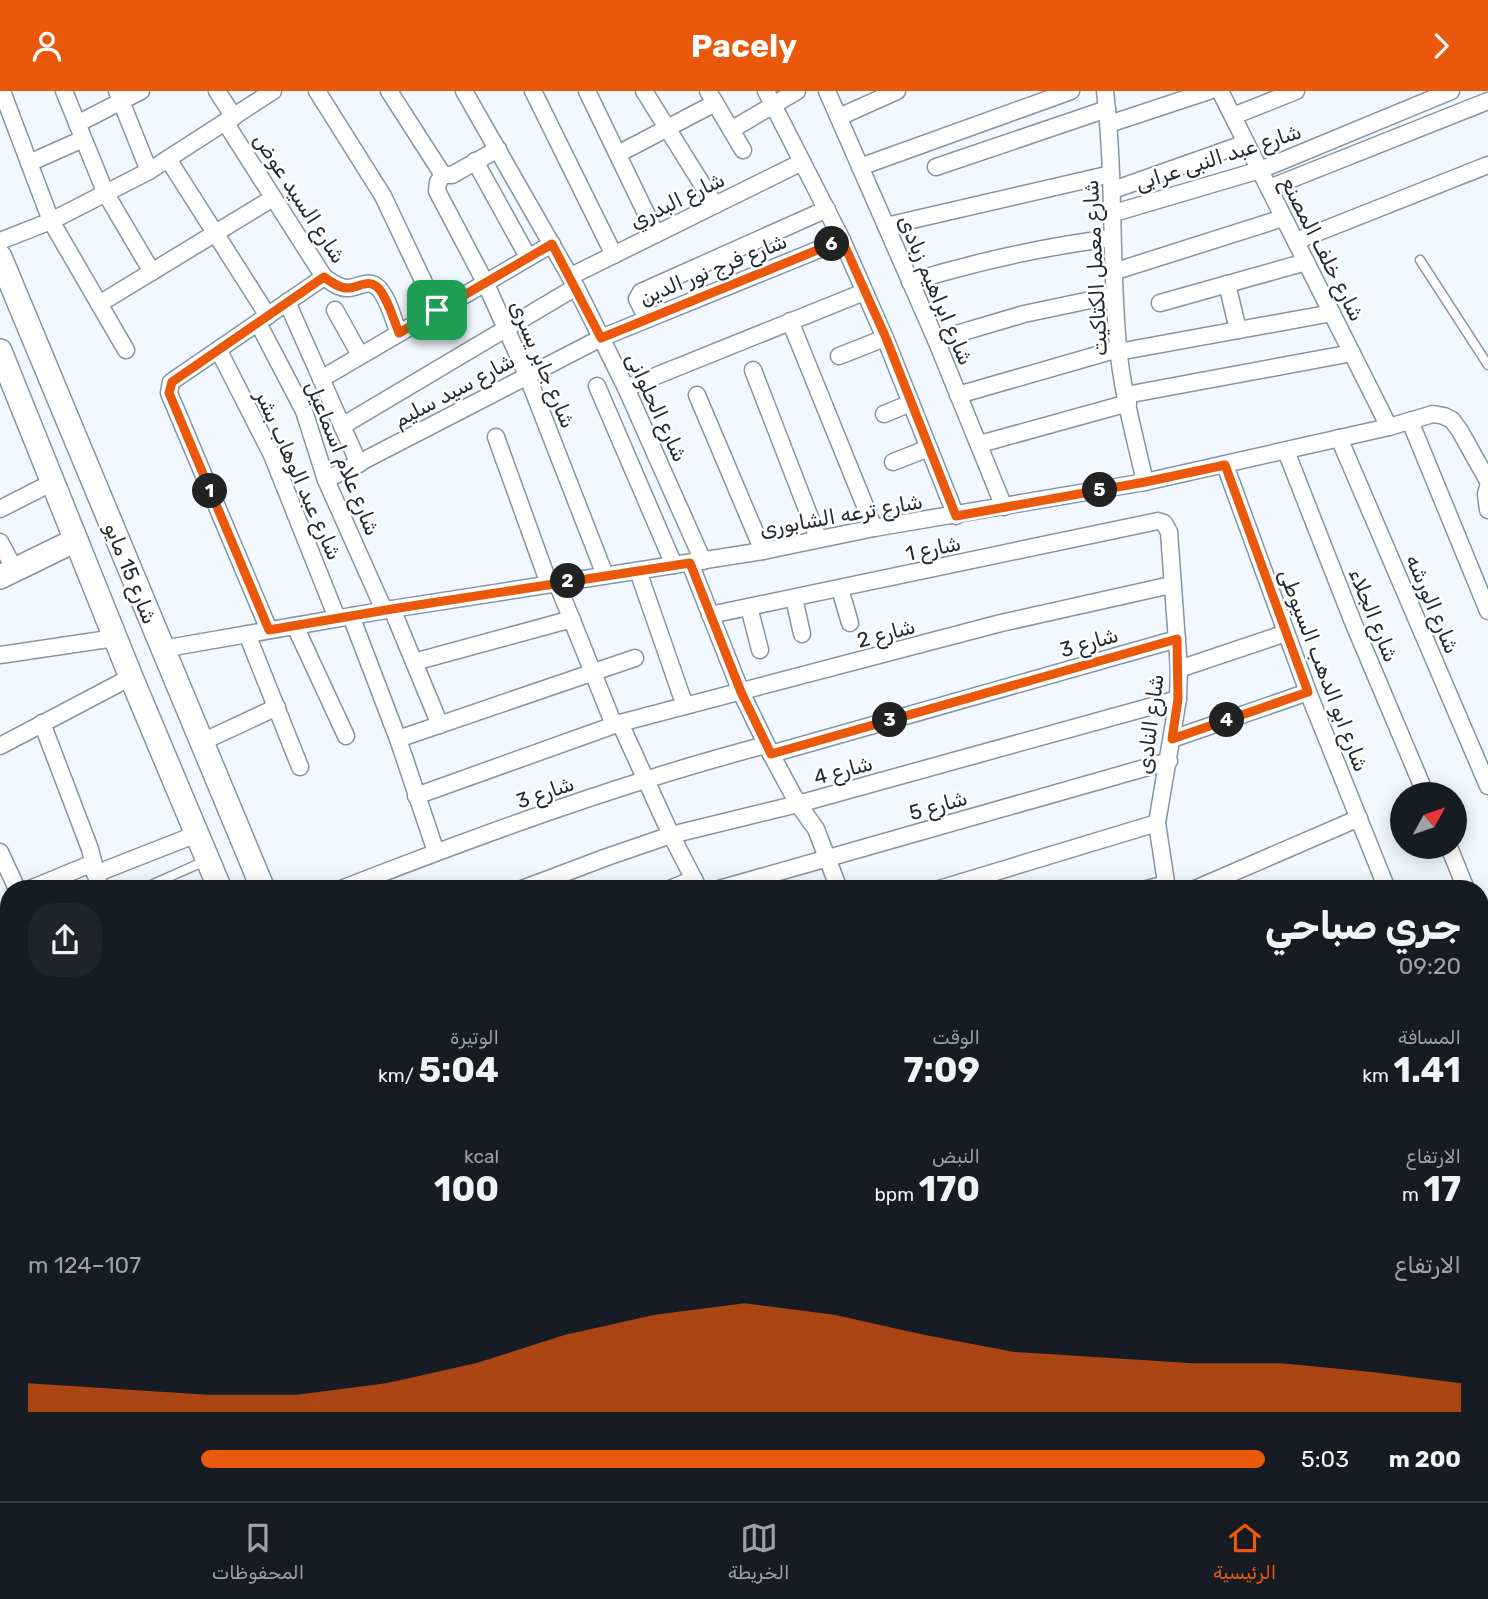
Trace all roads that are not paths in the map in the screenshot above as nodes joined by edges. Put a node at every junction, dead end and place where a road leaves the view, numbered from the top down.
1 (2, 91) edge
2 (64, 91) edge
3 (141, 91) edge
4 (217, 91) edge
5 (273, 91) edge
6 (317, 91) edge
7 (389, 91) edge
8 (464, 91) edge
9 (533, 91) edge
10 (587, 91) edge
11 (644, 91) edge
12 (797, 91) edge
13 (827, 91) edge
14 (897, 91) edge
15 (1071, 91) edge
16 (1105, 91) edge
17 (1209, 91) edge
18 (1220, 91) edge
19 (1296, 91) edge
20 (1451, 91) edge
21 (119, 96) edge
22 (712, 97) edge
23 (769, 98) edge
24 (1488, 101) edge
25 (1233, 116) junction
26 (839, 117) junction
27 (1108, 117) junction
28 (229, 119) junction
29 (667, 128) junction
30 (731, 130) junction
31 (80, 131) junction
32 (1247, 143) junction
33 (498, 149) junction
34 (743, 150) dead end
35 (618, 154) junction
36 (168, 159) junction
37 (475, 162) junction
38 (802, 162) junction
39 (29, 163) junction
40 (1488, 165) edge
41 (860, 167) junction
42 (936, 167) dead end
43 (1260, 170) junction
44 (149, 171) junction
45 (443, 176) junction
46 (1112, 182) junction
47 (1269, 188) junction
48 (106, 194) junction
49 (273, 198) junction
50 (715, 205) junction
51 (827, 209) junction
52 (1114, 213) junction
53 (1283, 218) junction
54 (51, 221) junction
55 (886, 226) junction
56 (215, 233) junction
57 (656, 234) junction
58 (1112, 238) junction
59 (842, 240) junction
60 (0, 241) edge
61 (1296, 241) junction
62 (552, 244) junction
63 (614, 255) junction
64 (0, 257) edge
65 (528, 257) junction
66 (1420, 260) dead end
67 (1306, 263) junction
68 (152, 272) junction
69 (1113, 272) junction
70 (324, 277) junction
71 (573, 281) junction
72 (485, 282) junction
73 (910, 282) junction
74 (1227, 284) junction
75 (864, 292) junction
76 (1114, 295) junction
77 (287, 302) junction
78 (1160, 303) dead end
79 (99, 304) junction
80 (335, 310) dead end
81 (437, 310) junction
82 (1332, 313) junction
83 (647, 319) junction
84 (263, 320) junction
85 (790, 321) junction
86 (505, 328) junction
87 (1238, 330) junction
88 (399, 333) junction
89 (601, 338) junction
90 (886, 338) junction
91 (936, 340) junction
92 (126, 350) dead end
93 (219, 351) junction
94 (1118, 351) junction
95 (1352, 353) junction
96 (1, 354) edge
97 (360, 355) junction
98 (839, 356) dead end
99 (1488, 365) edge
100 (753, 370) dead end
101 (527, 375) junction
102 (321, 379) junction
103 (597, 386) dead end
104 (626, 388) junction
105 (697, 395) dead end
106 (958, 395) junction
107 (1127, 399) junction
108 (911, 403) junction
109 (884, 414) dead end
110 (1410, 421) junction
111 (342, 426) junction
112 (1389, 427) junction
113 (496, 437) dead end
114 (1339, 438) junction
115 (980, 444) junction
116 (929, 447) junction
117 (1286, 451) junction
118 (893, 462) dead end
119 (359, 464) junction
120 (1225, 465) junction
121 (326, 480) junction
122 (1488, 481) edge
123 (52, 482) junction
124 (1145, 482) junction
125 (1488, 487) edge
126 (1004, 507) junction
127 (0, 509) edge
128 (1488, 510) edge
129 (956, 516) junction
130 (1164, 523) joint
131 (874, 528) junction
132 (818, 538) junction
133 (76, 540) junction
134 (0, 543) edge
135 (762, 551) junction
136 (689, 563) junction
137 (638, 571) junction
138 (8, 573) edge
139 (606, 575) junction
140 (553, 584) junction
141 (1171, 585) junction
142 (840, 589) junction
143 (794, 598) junction
144 (749, 607) junction
145 (388, 609) junction
146 (1488, 611) edge
147 (710, 615) junction
148 (344, 617) junction
149 (572, 619) junction
150 (850, 623) dead end
151 (295, 625) junction
152 (269, 630) junction
153 (1286, 633) junction
154 (247, 634) junction
155 (802, 634) dead end
156 (115, 638) junction
157 (1177, 639) junction
158 (162, 649) junction
159 (760, 649) dead end
160 (0, 655) edge
161 (635, 658) dead end
162 (414, 662) junction
163 (1179, 669) junction
164 (593, 673) junction
165 (131, 677) junction
166 (741, 692) junction
167 (1308, 692) junction
168 (1178, 699) junction
169 (685, 706) junction
170 (277, 707) junction
171 (42, 723) junction
172 (617, 724) junction
173 (440, 725) junction
174 (345, 736) dead end
175 (398, 739) junction
176 (1172, 739) junction
177 (202, 742) junction
178 (0, 746) edge
179 (768, 749) junction
180 (1169, 761) junction
181 (300, 767) dead end
182 (646, 779) junction
183 (1421, 782) edge
184 (1488, 786) edge
185 (416, 796) junction
186 (798, 804) junction
187 (1359, 818) junction
188 (1157, 823) junction
189 (197, 834) junction
190 (671, 835) junction
191 (0, 852) edge
192 (436, 852) junction
193 (828, 858) junction
194 (1453, 859) edge
195 (208, 860) junction
196 (96, 876) edge
197 (13, 880) edge
198 (76, 880) edge
199 (162, 880) edge
200 (216, 880) edge
201 (258, 880) edge
202 (364, 880) edge
203 (545, 880) edge
204 (695, 880) edge
205 (751, 880) edge
206 (836, 880) edge
207 (969, 880) edge
208 (1166, 880) edge
209 (1216, 880) edge
210 (1383, 880) edge
211 (1462, 880) edge

1 - 39 street
2 - 31 street
3 - 21 street
4 - 28 street, شارع السيد عوض
5 - 28 street
6 - 81 street
7 - 45 street
8 - 33 street, شارع الحلوانى
9 - 63 street
10 - 35 street
11 - 29 street
12 - 23 street
13 - 26 street, شارع ابراهيم زبادى
14 - 26 street
15 - 41 street
16 - 27 street, شارع معمل الكتاكيت
17 - 27 street
18 - 25 street, شارع خلف المصنع
19 - 25 street
20 - 43 street, شارع عبد النبى عرابى
21 - 31 street
21 - 44 street
22 - 29 street
22 - 30 street
23 - 30 street
23 - 38 street
24 - 47 street
25 - 32 street, شارع خلف المصنع
26 - 41 street, شارع ابراهيم زبادى
27 - 42 street
27 - 46 street, شارع معمل الكتاكيت
28 - 36 street
28 - 49 street, شارع السيد عوض
29 - 35 street
29 - 50 street
30 - 34 street
31 - 39 street
31 - 48 street
32 - 43 street, شارع خلف المصنع
32 - 46 street
33 - 37 street
33 - 62 street, شارع الحلوانى
35 - 57 street
36 - 44 street
36 - 56 street, شارع علام اسماعيل
37 - 45 street
37 - 65 street
38 - 50 street, شارع البدري
38 - 51 street
39 - 54 street
40 - 61 street
41 - 55 street, شارع ابراهيم زبادى
43 - 47 street, شارع خلف المصنع
43 - 52 street, شارع عبد النبى عرابى
44 - 48 street
45 - 72 street, شارع جابر يسرى
46 - 52 street, شارع معمل الكتاكيت
46 - 55 street
47 - 53 street, شارع خلف المصنع
48 - 54 street
48 - 68 street
49 - 56 street
49 - 70 street, شارع السيد عوض
50 - 57 street, شارع البدري
51 - 59 street
51 - 83 street
52 - 58 street, شارع معمل الكتاكيت
53 - 61 street, شارع خلف المصنع
53 - 69 street
54 - 60 street
54 - 79 street
55 - 73 street, شارع ابراهيم زبادى
56 - 68 street
56 - 84 street, شارع علام اسماعيل
57 - 63 street, شارع البدري
58 - 69 street, شارع معمل الكتاكيت
58 - 73 street
59 - 75 street
59 - 83 street, شارع فرج نور الدين
61 - 67 street, شارع خلف المصنع
62 - 65 street
62 - 71 street, شارع الحلوانى
63 - 71 street, شارع البدري
64 - 158 main road, شارع 15 مايو
65 - 72 street
66 - 99 lane
67 - 74 street
67 - 82 street, شارع خلف المصنع
68 - 79 street
69 - 76 street, شارع معمل الكتاكيت
70 - 77 street
70 - 88 street, شارع السيد عوض
71 - 86 street, شارع البدري
71 - 89 street, شارع الحلوانى
72 - 81 street
72 - 86 street, شارع جابر يسرى
73 - 91 street, شارع ابراهيم زبادى
74 - 78 street
74 - 87 street
75 - 85 street
75 - 90 street
76 - 91 street
76 - 94 street, شارع معمل الكتاكيت
77 - 84 street
77 - 102 street
79 - 92 street
80 - 97 street
81 - 88 street
82 - 87 street
82 - 95 street, شارع خلف المصنع
83 - 89 street, شارع فرج نور الدين
84 - 93 street
84 - 121 street, شارع علام اسماعيل
85 - 104 street
85 - 131 street
86 - 101 street, شارع جابر يسرى
86 - 111 street, شارع البدري
87 - 94 street
88 - 97 street
89 - 101 street, شارع سيد سليم
89 - 104 street, شارع الحلوانى
90 - 98 street
90 - 108 street
91 - 106 street, شارع ابراهيم زبادى
93 - 148 street, شارع عبد الوهاب بشر
93 - 152 street
94 - 106 street
94 - 107 street, شارع معمل الكتاكيت
95 - 107 street
95 - 112 street, شارع خلف المصنع
96 - 123 main road, شارع 15 مايو
97 - 102 street
100 - 132 street
101 - 119 street, شارع سيد سليم
101 - 139 street, شارع جابر يسرى
102 - 111 street
103 - 136 street
104 - 136 street, شارع الحلوانى
105 - 135 street
106 - 115 street, شارع ابراهيم زبادى
107 - 115 street
107 - 124 street, شارع معمل الكتاكيت
108 - 109 street
108 - 116 street
110 - 112 street, شارع ترعه الشابورى
110 - 122 street, شارع ترعه الشابورى
110 - 146 street
111 - 119 street
112 - 114 street, شارع ترعه الشابورى
113 - 140 street
114 - 117 street, شارع ترعه الشابورى
114 - 184 street, شارع الورشه
115 - 126 street, شارع ابراهيم زبادى
116 - 118 street
116 - 129 street
117 - 120 street, شارع ترعه الشابورى
117 - 183 street, شارع الجلاء
119 - 121 street, شارع سيد سليم
120 - 124 street, شارع ترعه الشابورى
120 - 153 street, شارع ابو الدهب السيوطى
121 - 145 street, شارع علام اسماعيل
123 - 127 street
123 - 133 main road, شارع 15 مايو
124 - 126 street, شارع ترعه الشابورى
125 - 128 street
126 - 129 street, شارع ترعه الشابورى
129 - 131 street, شارع ترعه الشابورى
130 - 141 street, شارع النادى
130 - 142 street, شارع 1
131 - 132 street, شارع ترعه الشابورى
132 - 135 street, شارع ترعه الشابورى
133 - 138 main road
133 - 156 main road, شارع 15 مايو
134 - 138 street
135 - 136 street, شارع ترعه الشابورى
136 - 137 street, شارع ترعه الشابورى
136 - 147 street
137 - 139 street, شارع ترعه الشابورى
137 - 169 street
139 - 140 street, شارع ترعه الشابورى
140 - 145 street, شارع ترعه الشابورى
140 - 149 street
141 - 157 street, شارع النادى
141 - 166 street, شارع 2
142 - 143 street, شارع 1
142 - 150 street
143 - 144 street, شارع 1
143 - 155 street
144 - 147 street, شارع 1
144 - 159 street
145 - 148 street, شارع ترعه الشابورى
145 - 162 street, شارع علام اسماعيل
147 - 166 street
148 - 151 street, شارع ترعه الشابورى
148 - 175 street, شارع عبد الوهاب بشر
149 - 162 street
149 - 164 street
151 - 152 street, شارع ترعه الشابورى
151 - 174 street
152 - 154 street, شارع ترعه الشابورى
153 - 163 street
153 - 167 street, شارع ابو الدهب السيوطى
154 - 158 street, شارع ترعه الشابورى
154 - 170 street
156 - 160 street
156 - 165 main road, شارع 15 مايو
157 - 163 street, شارع النادى
157 - 179 street, شارع 3
158 - 177 main road, شارع 15 مايو
161 - 164 street
162 - 173 street, شارع علام اسماعيل
163 - 168 street, شارع النادى
164 - 172 street
164 - 173 street
165 - 171 street
165 - 189 main road, شارع 15 مايو
166 - 169 street, شارع 2
166 - 179 street
167 - 176 street
167 - 187 street, شارع ابو الدهب السيوطى
168 - 176 street, شارع النادى
168 - 186 street, شارع 4
169 - 172 street, شارع 2
170 - 177 street
170 - 181 street
171 - 178 street
171 - 196 street
172 - 182 street
172 - 185 street, شارع 2
173 - 175 street
175 - 185 street, شارع عبد الوهاب بشر
176 - 180 street, شارع النادى
177 - 201 main road, شارع 15 مايو
179 - 182 street, شارع 3
179 - 186 street
180 - 188 street, شارع النادى
180 - 193 street, شارع 5
182 - 190 street
182 - 192 street, شارع 3
185 - 192 street, شارع عبد الوهاب بشر
186 - 190 street, شارع 4
186 - 193 street
187 - 209 street
187 - 210 street, شارع ابو الدهب السيوطى
188 - 207 street
188 - 208 street, شارع النادى
189 - 195 main road, شارع 15 مايو
189 - 196 street
190 - 203 street, شارع 4
190 - 204 street
191 - 197 street
192 - 202 street, شارع 3
193 - 205 street, شارع 5
193 - 206 street
194 - 211 street
195 - 199 lane
195 - 200 main road, شارع 15 مايو
196 - 198 street

